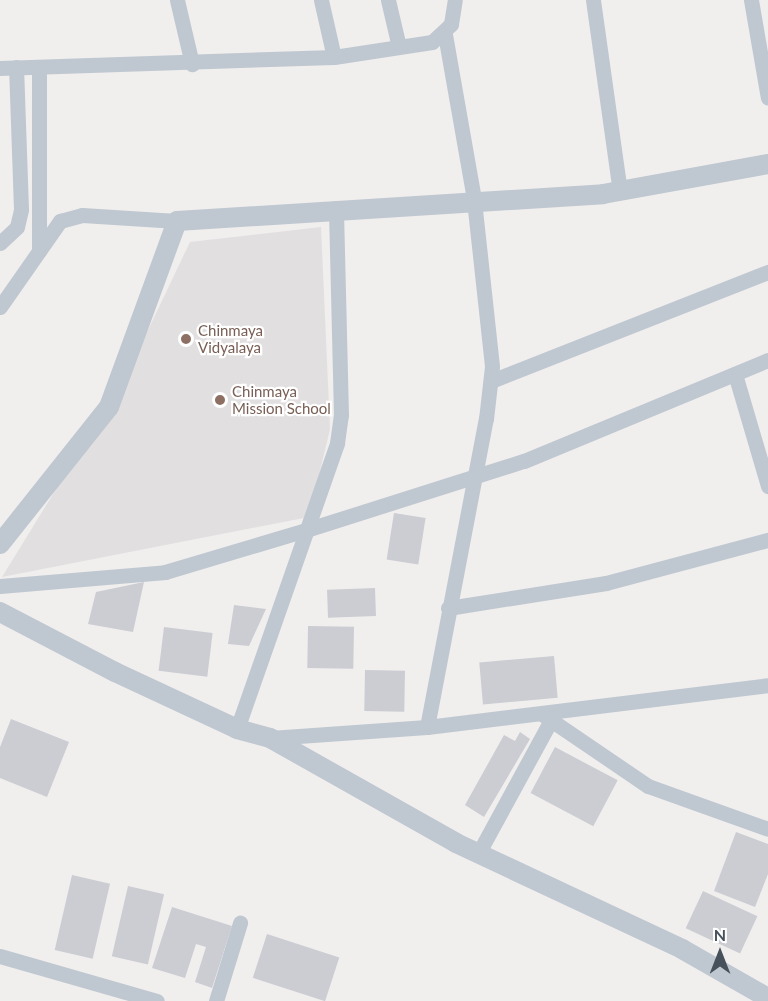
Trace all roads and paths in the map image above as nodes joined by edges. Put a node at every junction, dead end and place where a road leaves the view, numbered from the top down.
1 (177, 0) edge
2 (321, 0) edge
3 (388, 0) edge
4 (454, 0) edge
5 (593, 0) edge
6 (751, 0) edge
7 (445, 34) junction
8 (399, 47) junction
9 (334, 57) junction
10 (192, 64) junction
11 (16, 67) junction
12 (39, 67) junction
13 (0, 68) edge
14 (768, 98) edge
15 (768, 164) edge
16 (620, 191) junction
17 (474, 199) junction
18 (336, 208) junction
19 (177, 220) junction
20 (0, 243) edge
21 (39, 251) junction
22 (768, 272) edge
23 (0, 307) edge
24 (768, 360) edge
25 (735, 374) junction
26 (491, 381) junction
27 (471, 479) junction
28 (768, 486) edge
29 (309, 529) junction
30 (768, 540) edge
31 (0, 544) edge
32 (0, 586) edge
33 (448, 608) junction
34 (0, 612) edge
35 (768, 685) edge
36 (547, 717) junction
37 (427, 727) junction
38 (237, 729) junction
39 (270, 738) junction
40 (768, 829) edge
41 (478, 854) junction
42 (240, 923) dead end
43 (0, 956) edge
44 (768, 998) edge
45 (157, 1001) edge
46 (216, 1001) edge

1 - 10 street
2 - 9 street
3 - 8 street
4 - 7 street
5 - 16 street
6 - 14 street
7 - 8 street
7 - 17 street
8 - 9 street
9 - 10 street
10 - 12 street
11 - 12 street
11 - 13 street
11 - 20 street
12 - 21 street
15 - 16 street
16 - 17 street
17 - 18 street
17 - 26 street
18 - 19 street
18 - 29 street
19 - 21 street
19 - 31 street
21 - 23 street
22 - 26 street
24 - 25 street
25 - 27 street
25 - 28 street
26 - 27 street
27 - 29 street
27 - 33 street
29 - 32 street
29 - 38 street
30 - 33 street
33 - 37 street
34 - 38 street
35 - 36 street
36 - 37 street
36 - 40 street
36 - 41 street
37 - 39 street
38 - 39 street
39 - 41 street
41 - 44 street
42 - 46 street
43 - 45 street

